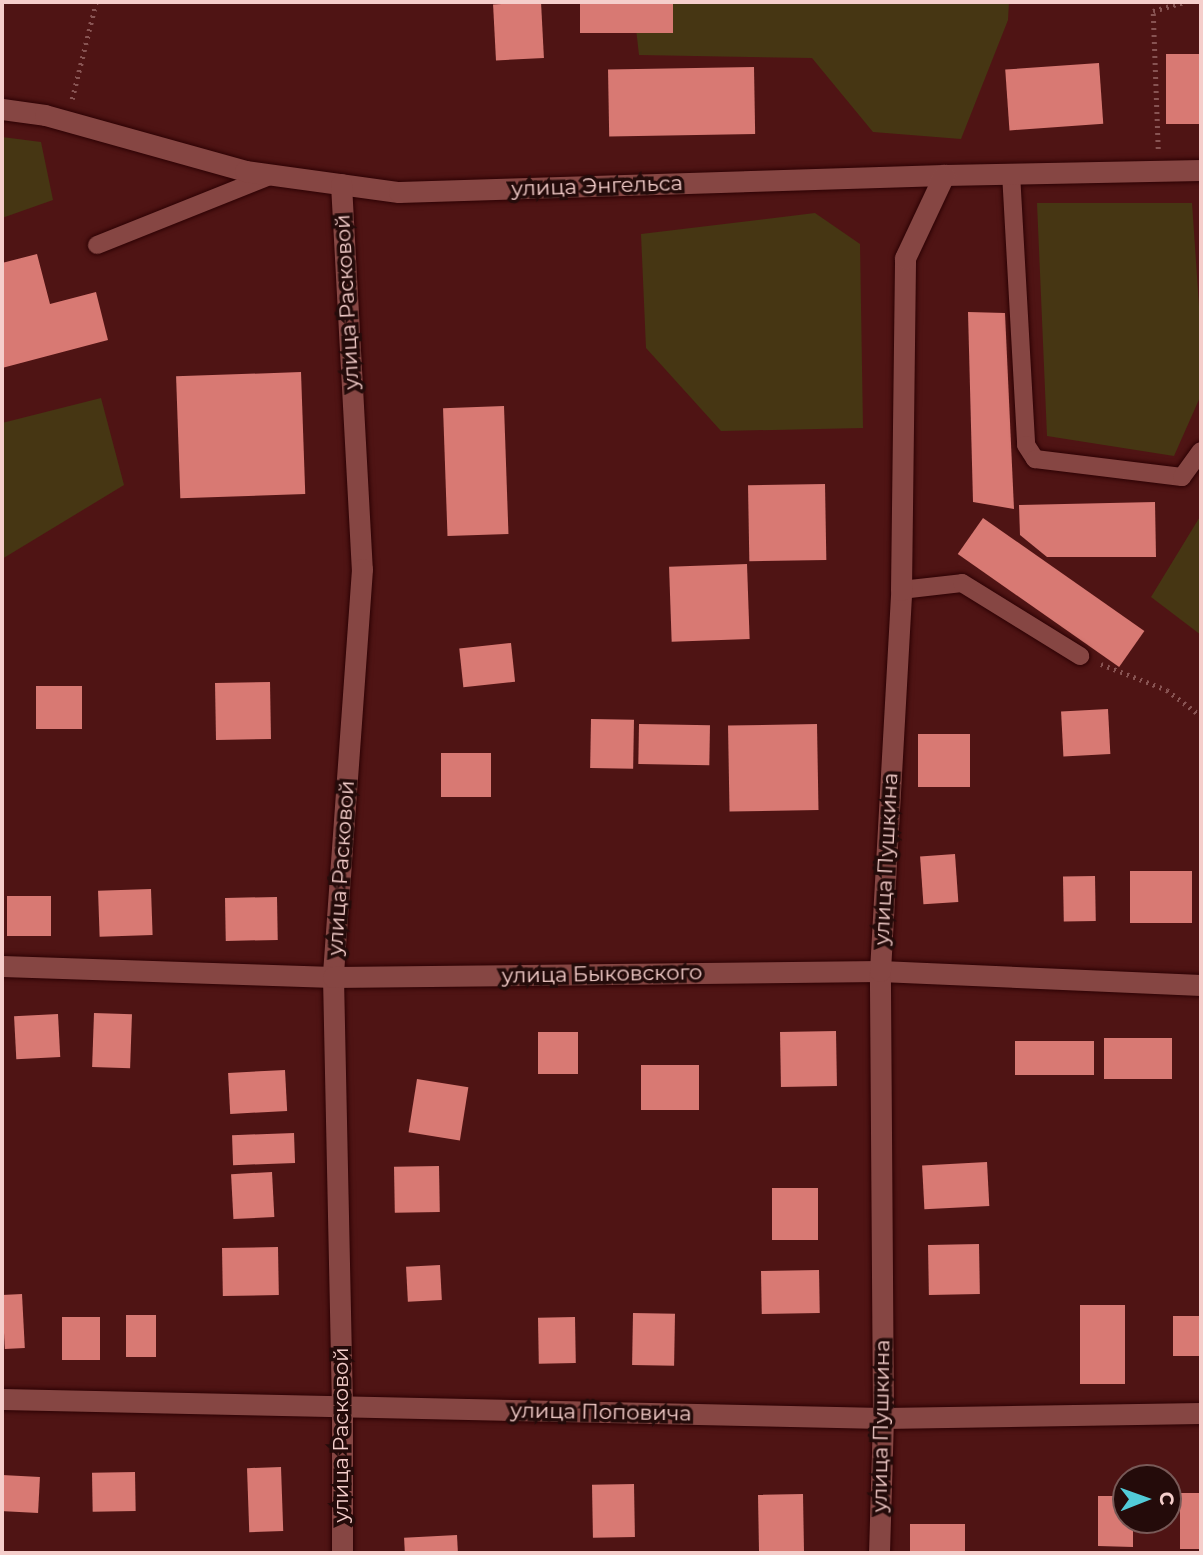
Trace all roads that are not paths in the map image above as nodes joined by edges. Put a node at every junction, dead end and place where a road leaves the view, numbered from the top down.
1 (2, 109) edge
2 (1201, 170) edge
3 (1011, 173) junction
4 (944, 174) junction
5 (272, 175) junction
6 (341, 184) junction
7 (97, 245) dead end
8 (1201, 451) edge
9 (901, 590) junction
10 (1080, 656) road end
11 (2, 966) edge
12 (880, 971) junction
13 (333, 977) junction
14 (1201, 985) edge
15 (2, 1399) edge
16 (342, 1407) junction
17 (1201, 1413) edge
18 (883, 1418) junction
19 (342, 1553) edge
20 (879, 1553) edge

1 - 5 street, улица Энгельса
2 - 3 street, улица Энгельса
3 - 4 street, улица Энгельса
3 - 8 lane
4 - 6 street, улица Энгельса
4 - 9 street, улица Пушкина
5 - 6 street, улица Энгельса
5 - 7 lane
6 - 13 street, улица Расковой
9 - 10 lane
9 - 12 street, улица Пушкина
11 - 13 street, улица Быковского
12 - 13 street, улица Быковского
12 - 14 street, улица Быковского
12 - 18 street, улица Пушкина
13 - 16 street, улица Расковой
15 - 16 street, улица Поповича
16 - 18 street, улица Поповича
16 - 19 street, улица Расковой
17 - 18 street, улица Поповича
18 - 20 street, улица Пушкина

